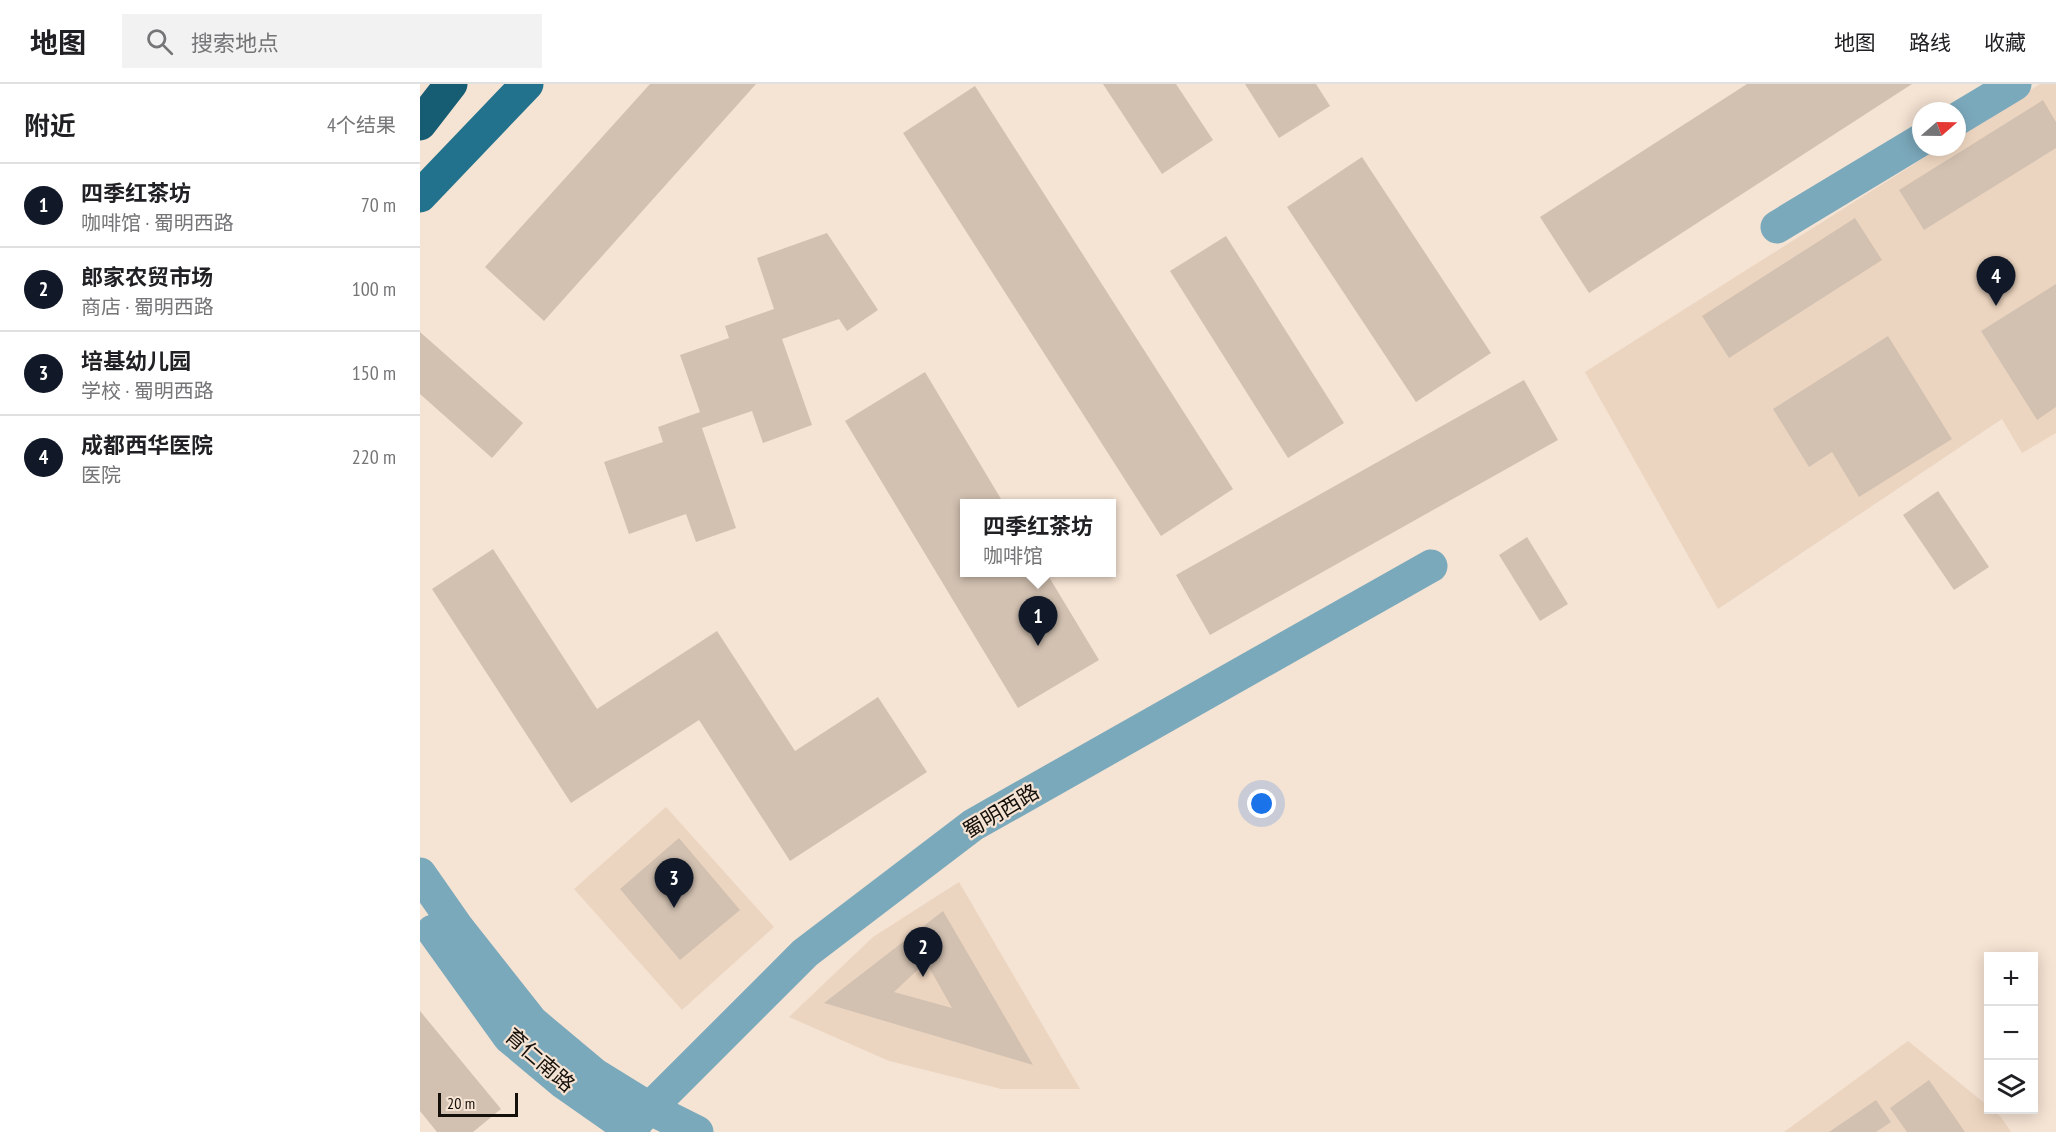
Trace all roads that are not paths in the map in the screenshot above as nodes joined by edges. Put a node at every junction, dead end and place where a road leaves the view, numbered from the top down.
1 (451, 84) edge
2 (527, 84) edge
3 (2015, 84) edge
4 (1966, 114) edge
5 (420, 124) edge
6 (1912, 146) edge
7 (420, 196) edge
8 (1777, 227) dead end
9 (1431, 566) dead end
10 (420, 874) edge
11 (420, 913) edge
12 (635, 1126) edge
13 (697, 1132) edge

1 - 5 highway
2 - 7 main road
3 - 4 street
6 - 8 street
9 - 12 street, 蜀明西路
10 - 12 street
11 - 12 street, 育仁南路
12 - 13 street

